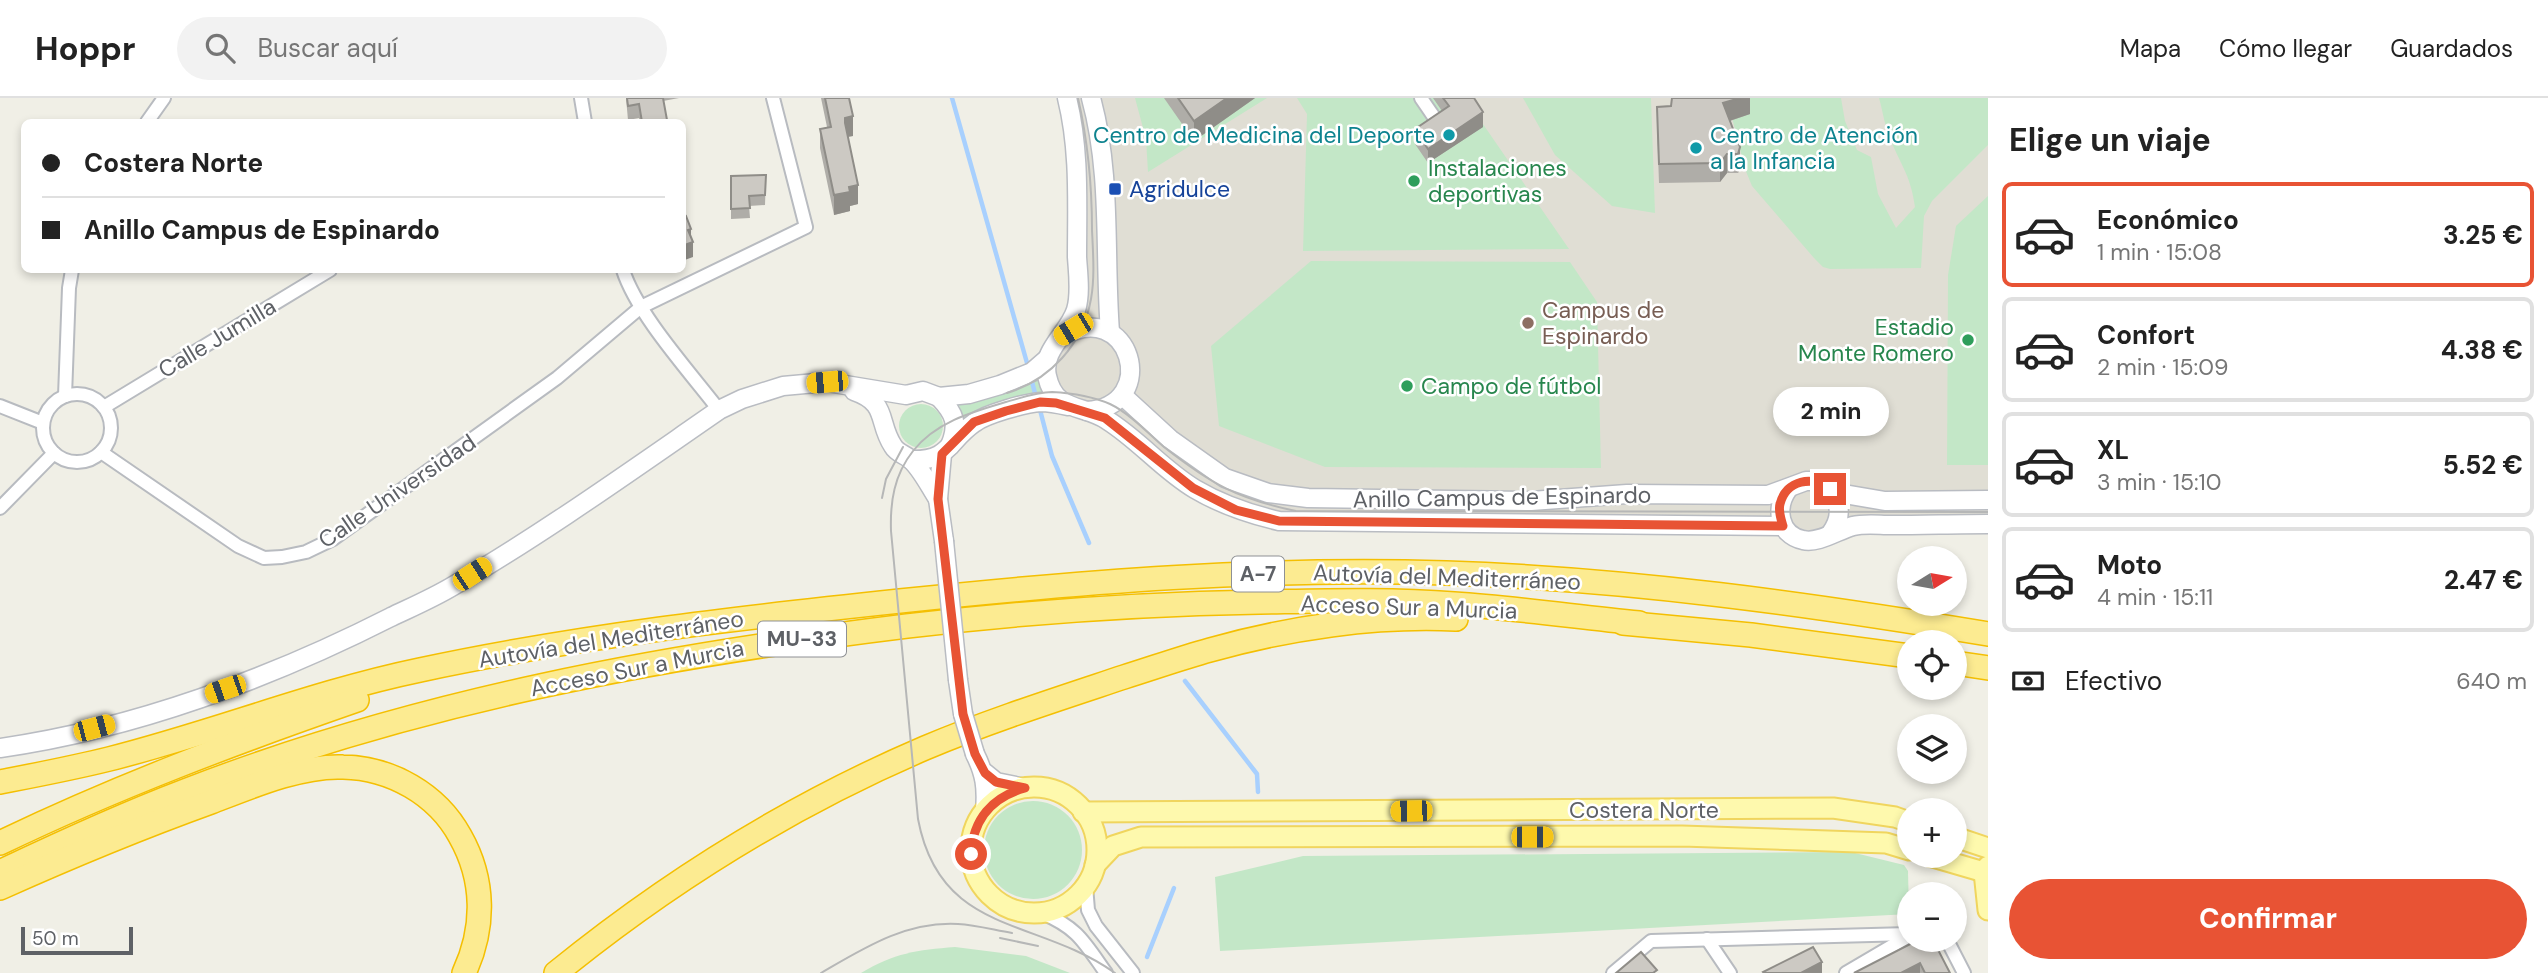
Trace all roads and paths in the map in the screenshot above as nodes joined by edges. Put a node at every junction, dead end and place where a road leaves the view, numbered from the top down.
1 (163, 98) edge
2 (581, 98) edge
3 (773, 98) edge
4 (1067, 98) edge
5 (1091, 98) edge
6 (1421, 98) edge
7 (1434, 117) edge
8 (149, 119) edge
9 (584, 119) edge
10 (72, 273) edge
11 (325, 273) edge
12 (624, 273) edge
13 (641, 307) junction
14 (1110, 332) junction
15 (1061, 337) junction
16 (1048, 359) junction
17 (827, 382) junction
18 (906, 395) junction
19 (1122, 395) junction
20 (65, 396) junction
21 (939, 397) junction
22 (0, 406) edge
23 (104, 407) junction
24 (1077, 409) junction
25 (719, 410) junction
26 (43, 423) junction
27 (886, 427) junction
28 (945, 451) junction
29 (101, 452) junction
30 (54, 453) junction
31 (911, 460) junction
32 (1788, 489) junction
33 (1830, 489) junction
34 (938, 499) junction
35 (1988, 500) edge
36 (0, 508) edge
37 (1988, 524) edge
38 (1783, 526) junction
39 (1831, 533) junction
40 (1639, 623) junction
41 (1988, 634) edge
42 (528, 651) junction
43 (1897, 654) edge
44 (1967, 665) edge
45 (1988, 668) edge
46 (0, 748) edge
47 (985, 773) junction
48 (0, 782) edge
49 (1025, 788) junction
50 (985, 811) junction
51 (1083, 812) junction
52 (1897, 818) edge
53 (1967, 841) edge
54 (0, 843) edge
55 (1897, 846) edge
56 (1988, 848) edge
57 (1095, 865) junction
58 (1967, 865) edge
59 (1986, 869) edge
60 (0, 872) edge
61 (1086, 886) junction
62 (0, 888) edge
63 (1988, 910) edge
64 (1042, 913) junction
65 (1897, 935) edge
66 (1707, 939) junction
67 (1897, 942) edge
68 (1953, 952) edge
69 (464, 973) edge
70 (556, 973) edge
71 (1105, 973) edge
72 (1133, 973) edge
73 (1613, 973) edge
74 (1730, 973) edge
75 (1846, 973) edge
76 (1964, 973) edge

1 - 8 street
2 - 9 street
3 - 13 street, Calle Universidad
4 - 15 main road
5 - 14 main road
6 - 7 street
10 - 20 street
11 - 23 street, Calle Jumilla
12 - 13 street
13 - 25 street
13 - 29 street, Calle Universidad
14 - 15 main road
14 - 19 main road
15 - 16 main road
16 - 21 main road
16 - 24 main road, Anillo Campus de Espinardo
17 - 18 main road
17 - 25 main road
17 - 27 main road
18 - 21 main road
18 - 27 main road
19 - 24 main road
19 - 32 main road, Anillo Campus de Espinardo
20 - 23 street
20 - 26 street
21 - 28 main road
22 - 26 street
23 - 29 street
24 - 28 main road
24 - 38 main road, Anillo Campus de Espinardo
25 - 46 main road
26 - 30 street
27 - 31 main road
28 - 31 main road
28 - 34 main road
29 - 30 street
30 - 36 street
31 - 34 main road
32 - 33 main road, Anillo Campus de Espinardo
32 - 38 main road
33 - 35 main road, Anillo Campus de Espinardo
33 - 39 main road
34 - 47 main road, bridge
37 - 39 main road, Anillo Campus de Espinardo
38 - 39 main road, Anillo Campus de Espinardo
40 - 43 highway, Autovía del Mediterráneo
40 - 60 highway, Acceso Sur a Murcia / MU-33
40 - 70 highway, Autovía del Mediterráneo
41 - 42 highway, Autovía del Mediterráneo / A-7
42 - 48 highway, Autovía del Mediterráneo / A-7
42 - 54 highway, Acceso Sur a Murcia
44 - 45 highway
47 - 49 main road
47 - 50 main road
49 - 50 main road
49 - 51 main road
50 - 64 main road
51 - 52 main road, Costera Norte
51 - 57 main road, Costera Norte
53 - 56 main road
55 - 57 main road, Costera Norte
57 - 61 main road, Costera Norte
58 - 59 main road
59 - 63 main road
61 - 64 main road, Costera Norte
61 - 72 street
62 - 69 highway
64 - 71 street
65 - 66 street
66 - 73 street
66 - 74 street
67 - 75 street
68 - 76 street

